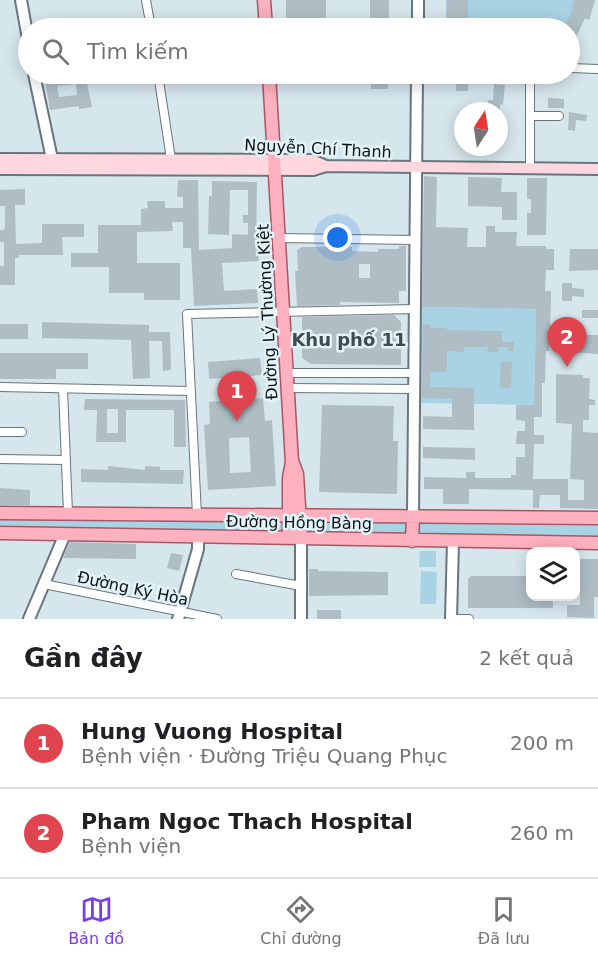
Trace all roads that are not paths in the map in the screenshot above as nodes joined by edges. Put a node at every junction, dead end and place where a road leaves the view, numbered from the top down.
1 (21, 0) edge
2 (146, 0) edge
3 (264, 0) edge
4 (418, 0) edge
5 (24, 18) edge
6 (149, 18) edge
7 (265, 18) edge
8 (418, 18) edge
9 (580, 68) edge
10 (598, 69) edge
11 (36, 84) edge
12 (160, 84) edge
13 (270, 84) edge
14 (417, 84) edge
15 (530, 84) edge
16 (530, 116) junction
17 (559, 117) dead end
18 (0, 159) edge
19 (37, 164) junction
20 (53, 164) junction
21 (172, 164) junction
22 (275, 165) junction
23 (416, 167) junction
24 (530, 168) junction
25 (0, 169) edge
26 (598, 169) edge
27 (279, 238) junction
28 (415, 240) junction
29 (415, 309) junction
30 (283, 312) junction
31 (287, 373) junction
32 (414, 373) junction
33 (0, 387) edge
34 (288, 388) junction
35 (63, 389) junction
36 (414, 389) junction
37 (190, 391) junction
38 (0, 432) edge
39 (22, 432) dead end
40 (0, 459) edge
41 (66, 460) junction
42 (292, 462) junction
43 (289, 497) junction
44 (0, 513) edge
45 (68, 513) junction
46 (197, 515) junction
47 (272, 515) junction
48 (294, 515) junction
49 (413, 517) junction
50 (598, 518) edge
51 (0, 533) edge
52 (65, 534) junction
53 (198, 537) junction
54 (295, 538) junction
55 (412, 541) junction
56 (453, 541) junction
57 (598, 543) edge
58 (236, 574) dead end
59 (44, 584) junction
60 (301, 586) junction
61 (179, 615) edge
62 (29, 619) edge
63 (217, 619) edge
64 (301, 619) edge
65 (451, 619) edge
66 (469, 619) edge

1 - 5 street
2 - 6 street
3 - 7 main road
4 - 8 street
9 - 10 street
11 - 20 street
12 - 21 street
13 - 22 main road, Đường Lý Thường Kiệt
14 - 23 street
15 - 16 street
16 - 17 street
16 - 24 street
18 - 19 main road
19 - 20 main road
19 - 25 main road
20 - 21 main road
21 - 22 main road, Nguyễn Chí Thanh
22 - 23 main road, Nguyễn Chí Thanh
22 - 27 main road, Đường Lý Thường Kiệt
23 - 24 main road, Nguyễn Chí Thanh
23 - 28 street
24 - 26 main road, Nguyễn Chí Thanh
27 - 28 street
27 - 30 main road, Đường Lý Thường Kiệt
28 - 29 street
29 - 30 street
29 - 32 street
30 - 31 main road, Đường Lý Thường Kiệt
30 - 37 street
31 - 32 street
31 - 34 main road, Đường Lý Thường Kiệt
32 - 36 street
33 - 35 street
34 - 36 street
34 - 42 main road, Đường Lý Thường Kiệt
35 - 37 street
35 - 41 street
36 - 49 street
37 - 46 street
38 - 39 street
40 - 41 street
41 - 45 street
42 - 43 main road, Đường Lý Thường Kiệt
42 - 48 main road, Đường Lý Thường Kiệt
43 - 47 main road
43 - 48 main road, Đường Lý Thường Kiệt
44 - 45 main road, Đường Hồng Bàng
45 - 46 main road, Đường Hồng Bàng
45 - 52 main road
46 - 47 main road, Đường Hồng Bàng
46 - 53 main road
47 - 48 main road, Đường Hồng Bàng
48 - 49 main road, Đường Hồng Bàng
48 - 54 main road
49 - 50 main road, Đường Hồng Bàng
49 - 55 main road
51 - 52 main road, Đường Hồng Bàng
52 - 53 main road, Đường Hồng Bàng
52 - 59 street
53 - 54 main road, Đường Hồng Bàng
53 - 61 street
54 - 55 main road, Đường Hồng Bàng
54 - 60 street
55 - 56 main road, Đường Hồng Bàng
56 - 57 main road, Đường Hồng Bàng
56 - 65 street
58 - 60 street
59 - 61 street, Đường Ký Hòa
59 - 62 street
60 - 64 street
61 - 63 street, Đường Ký Hòa
65 - 66 street

